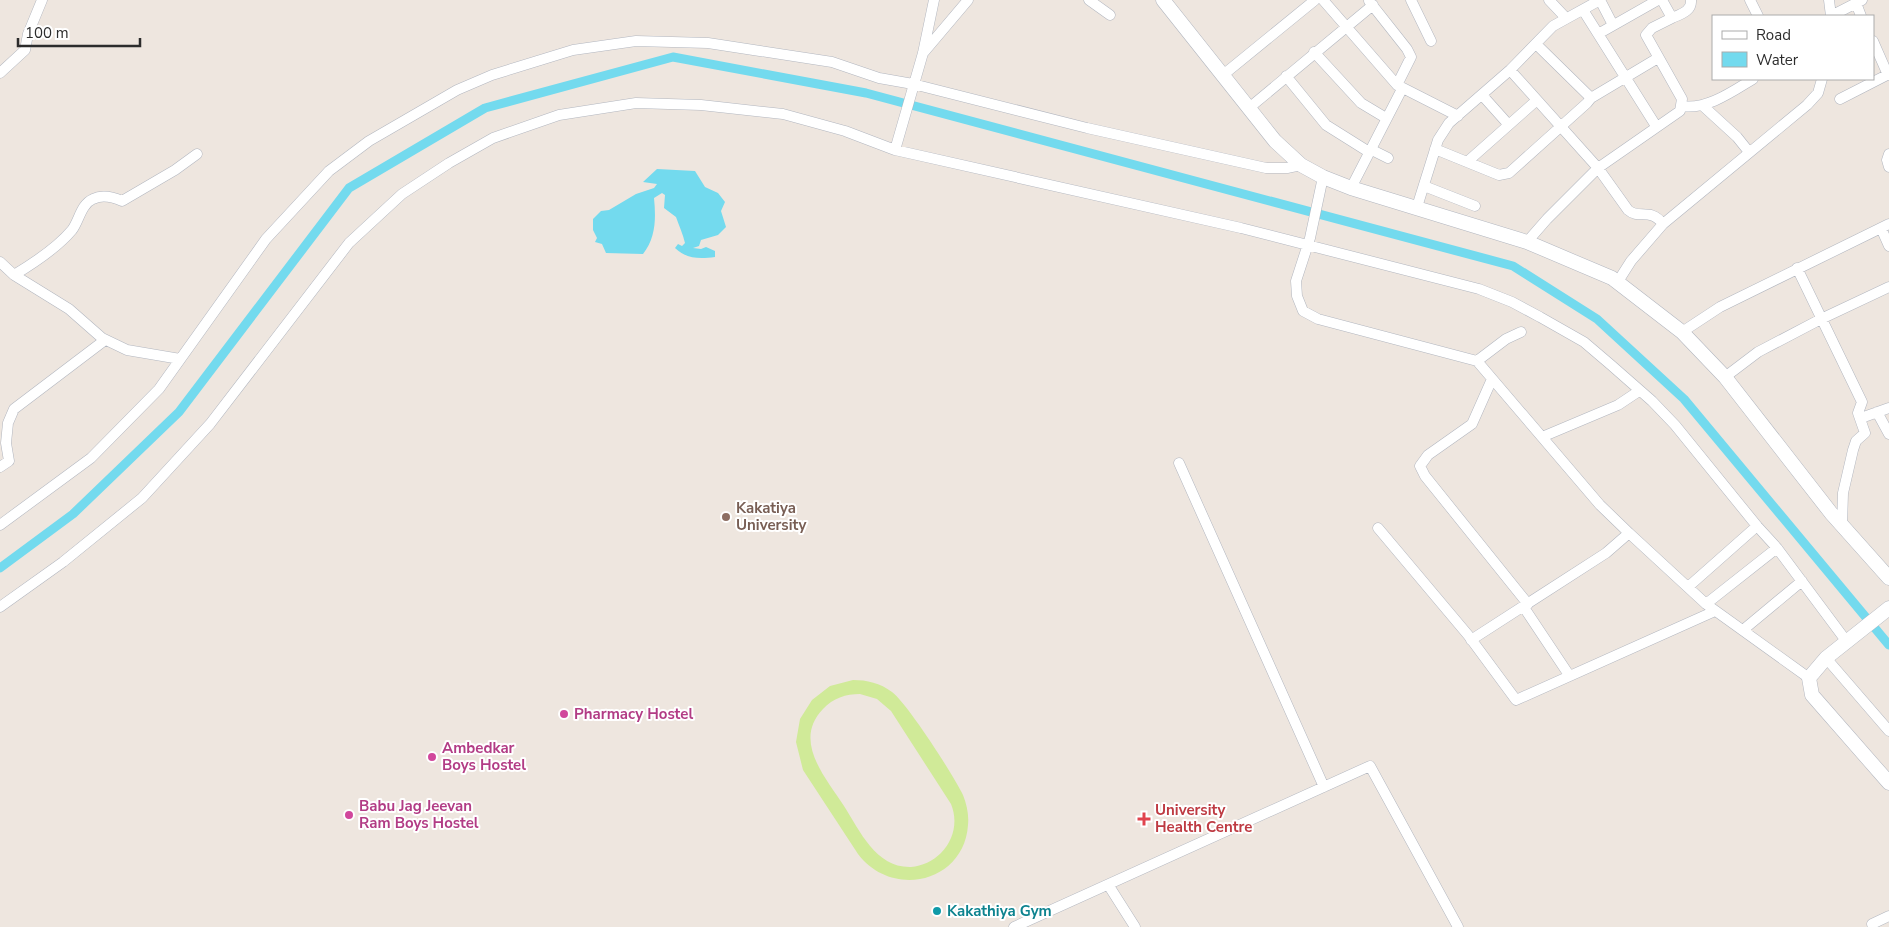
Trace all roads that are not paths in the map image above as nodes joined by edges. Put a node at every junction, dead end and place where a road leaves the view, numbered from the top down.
1 (42, 0) edge
2 (934, 0) edge
3 (968, 0) edge
4 (1089, 0) edge
5 (1163, 0) edge
6 (1314, 0) edge
7 (1323, 0) edge
8 (1411, 0) edge
9 (1549, 0) edge
10 (1600, 0) edge
11 (1660, 0) edge
12 (1691, 0) edge
13 (1750, 0) edge
14 (1829, 0) edge
15 (1371, 2) edge
16 (1859, 2) edge
17 (1583, 10) junction
18 (1110, 15) dead end
19 (1758, 15) edge
20 (1831, 15) edge
21 (1833, 15) edge
22 (1862, 15) edge
23 (1566, 18) junction
24 (1672, 18) junction
25 (1614, 25) junction
26 (1346, 26) junction
27 (1598, 34) junction
28 (1431, 42) dead end
29 (1874, 43) edge
30 (1536, 44) junction
31 (1314, 52) junction
32 (923, 53) junction
33 (1658, 58) junction
34 (1510, 70) junction
35 (0, 73) edge
36 (1223, 75) junction
37 (1888, 75) edge
38 (1286, 76) junction
39 (1625, 77) junction
40 (1751, 80) edge
41 (1822, 80) edge
42 (912, 87) junction
43 (1400, 87) junction
44 (1482, 95) junction
45 (1591, 98) junction
46 (1840, 99) dead end
47 (1537, 100) junction
48 (1702, 105) junction
49 (1682, 106) junction
50 (1249, 108) junction
51 (1458, 116) junction
52 (1386, 118) junction
53 (1508, 124) junction
54 (1560, 126) junction
55 (1656, 126) junction
56 (1435, 149) junction
57 (896, 150) junction
58 (1369, 150) junction
59 (1749, 152) junction
60 (197, 154) dead end
61 (1889, 154) edge
62 (1388, 158) dead end
63 (1467, 162) junction
64 (1301, 165) junction
65 (1889, 167) edge
66 (1598, 168) junction
67 (1322, 182) junction
68 (1424, 186) junction
69 (1351, 188) junction
70 (1475, 206) dead end
71 (1417, 207) junction
72 (1663, 224) junction
73 (1885, 226) edge
74 (1309, 242) junction
75 (1527, 242) junction
76 (1889, 246) edge
77 (0, 262) edge
78 (1797, 268) junction
79 (14, 276) junction
80 (1617, 283) junction
81 (1889, 287) edge
82 (1821, 319) junction
83 (1521, 332) dead end
84 (1682, 332) junction
85 (105, 340) junction
86 (180, 359) junction
87 (1477, 361) junction
88 (1725, 378) junction
89 (1492, 379) junction
90 (1640, 391) junction
91 (1889, 408) edge
92 (1877, 412) junction
93 (1861, 418) junction
94 (1889, 434) edge
95 (1542, 437) junction
96 (1179, 463) dead end
97 (0, 467) edge
98 (0, 525) edge
99 (1842, 525) junction
100 (1757, 526) junction
101 (1378, 528) dead end
102 (1629, 533) junction
103 (1777, 548) junction
104 (1889, 578) edge
105 (1802, 581) junction
106 (1688, 587) junction
107 (1706, 604) junction
108 (1525, 605) junction
109 (0, 608) edge
110 (1889, 608) edge
111 (1715, 610) junction
112 (1743, 630) junction
113 (1850, 639) junction
114 (1471, 640) junction
115 (1826, 658) junction
116 (1569, 674) junction
117 (1809, 678) junction
118 (1889, 731) edge
119 (1889, 783) edge
120 (1324, 786) junction
121 (1108, 886) junction
122 (1889, 916) edge
123 (1872, 924) dead end
124 (1014, 927) edge
125 (1135, 927) edge
126 (1458, 927) edge

1 - 35 street
2 - 32 street
3 - 32 street
4 - 18 street
5 - 36 street
6 - 36 street
7 - 26 street
8 - 28 street
9 - 23 street
10 - 17 street
10 - 25 street
11 - 24 street
11 - 25 street
12 - 24 street
13 - 19 street
14 - 20 street
15 - 26 street
15 - 43 street
16 - 21 street
16 - 22 street
17 - 23 street
17 - 27 street
23 - 30 street
24 - 33 street
25 - 27 street
26 - 31 street
26 - 43 street
27 - 39 street
29 - 37 street
30 - 34 street
30 - 45 street
31 - 38 street
31 - 52 street
32 - 42 street
33 - 39 street
33 - 49 street
34 - 44 street
34 - 47 street
36 - 50 street
37 - 46 street
38 - 50 street
38 - 58 street
39 - 45 street
39 - 55 street
40 - 48 street
41 - 59 street
42 - 57 street
42 - 64 street
42 - 86 street
43 - 51 street
43 - 52 street
44 - 51 street
44 - 53 street
45 - 54 street
47 - 53 street
47 - 54 street
48 - 49 street
48 - 59 street
49 - 55 street
50 - 64 street
51 - 56 street
52 - 58 street
53 - 63 street
54 - 63 street
54 - 66 street
55 - 66 street
56 - 63 street
56 - 68 street
57 - 74 street
57 - 109 street
58 - 62 street
58 - 69 street
59 - 72 street
60 - 79 street
61 - 65 street
64 - 67 street
66 - 72 street
66 - 75 street
67 - 69 street
67 - 74 street
68 - 70 street
68 - 71 street
69 - 71 street
71 - 75 street
72 - 80 street
73 - 76 street
73 - 78 street
74 - 87 street
74 - 90 street
75 - 80 street
77 - 79 street
78 - 82 street
78 - 84 street
79 - 85 street
80 - 84 street
81 - 82 street
82 - 88 street
82 - 93 street
83 - 87 street
84 - 88 street
85 - 86 street
85 - 97 street
86 - 98 street
87 - 89 street
88 - 99 street
89 - 95 street
89 - 108 street
90 - 95 street
90 - 100 street
91 - 92 street
92 - 93 street
92 - 94 street
93 - 99 street
95 - 102 street
96 - 120 street
99 - 104 street
100 - 103 street
100 - 106 street
101 - 114 street
102 - 106 street
102 - 108 street
103 - 105 street
103 - 107 street
105 - 112 street
105 - 113 street
106 - 107 street
107 - 111 street
108 - 114 street
108 - 116 street
110 - 113 street
111 - 112 street
111 - 116 street
112 - 117 street
113 - 115 street
114 - 116 street
115 - 117 street
115 - 118 street
117 - 119 street
120 - 121 street
120 - 126 street
121 - 124 street
121 - 125 street
122 - 123 street

